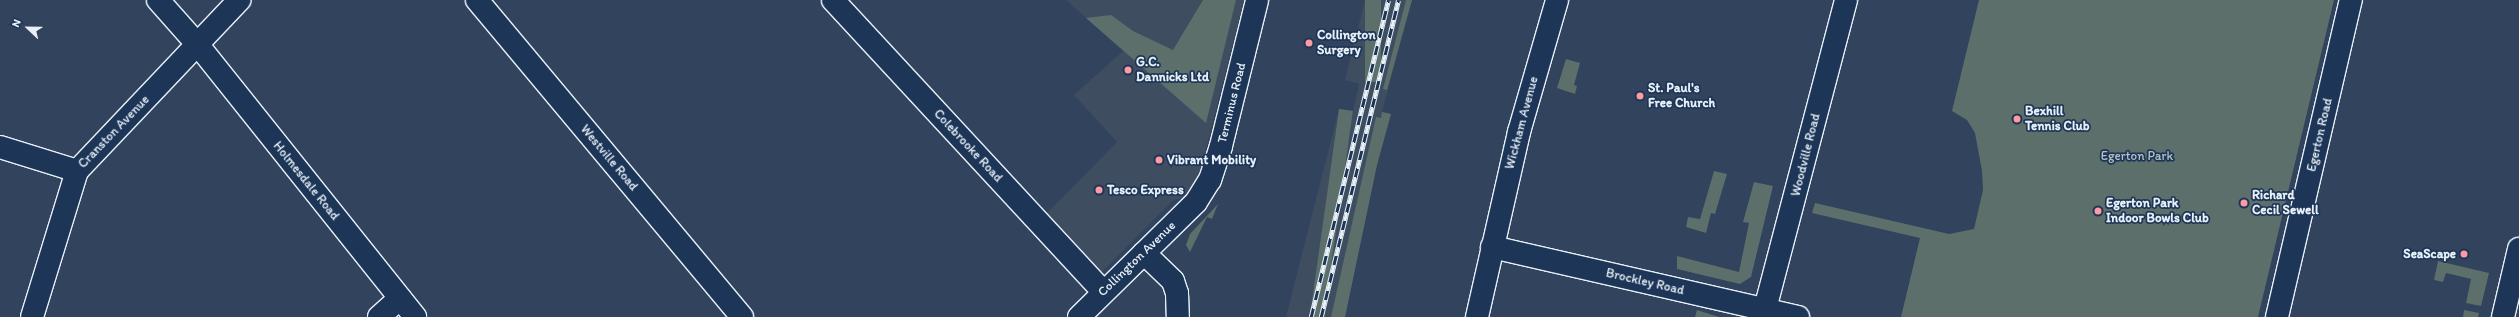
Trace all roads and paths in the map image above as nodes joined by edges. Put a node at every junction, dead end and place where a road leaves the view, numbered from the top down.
1 (158, 0) edge
2 (239, 0) edge
3 (477, 0) edge
4 (833, 0) edge
5 (1257, 0) edge
6 (1557, 0) edge
7 (1846, 0) edge
8 (2351, 0) edge
9 (198, 45) junction
10 (0, 147) edge
11 (77, 171) junction
12 (1196, 202) joint
13 (1492, 247) junction
14 (2519, 249) edge
15 (1144, 253) junction
16 (1103, 292) junction
17 (400, 298) junction
18 (1765, 309) junction
19 (32, 317) edge
20 (379, 317) edge
21 (415, 317) edge
22 (742, 317) edge
23 (1079, 317) edge
24 (1178, 317) edge
25 (1477, 317) edge
26 (1798, 317) edge
27 (2277, 317) edge
28 (2503, 317) edge

1 - 9 street, Holmesdale Road
2 - 9 street, Cranston Avenue
3 - 22 street, Westville Road
4 - 16 street, Colebrooke Road
5 - 12 street, Terminus Road
6 - 13 street, Wickham Avenue
7 - 18 street, Woodville Road
8 - 27 street, Egerton Road
9 - 11 street, Cranston Avenue
9 - 17 street, Holmesdale Road
10 - 11 street
11 - 19 street, Cranston Avenue
12 - 15 street, Collington Avenue
13 - 18 street, Brockley Road
13 - 25 street, Wickham Avenue
14 - 28 street
15 - 16 street, Collington Avenue
15 - 24 street
16 - 23 street, Collington Avenue
17 - 20 street
17 - 21 street, Holmesdale Road
18 - 26 street, Brockley Road

